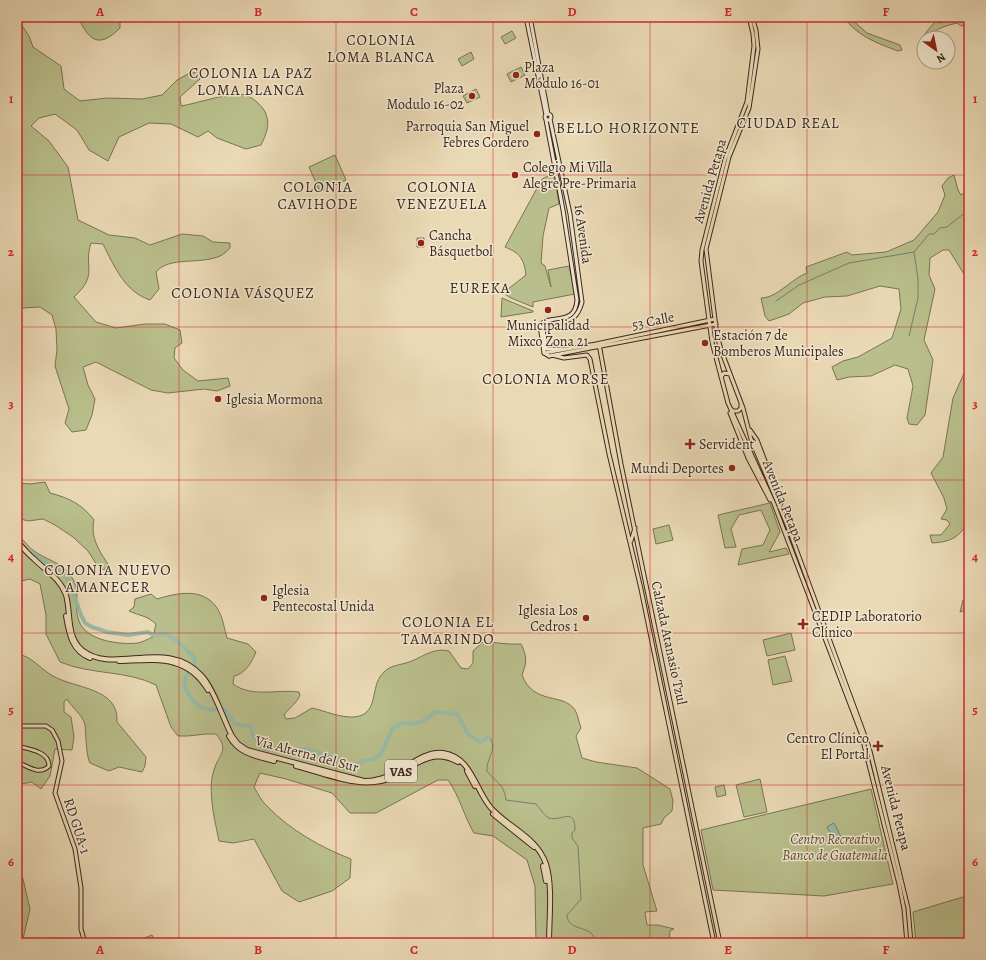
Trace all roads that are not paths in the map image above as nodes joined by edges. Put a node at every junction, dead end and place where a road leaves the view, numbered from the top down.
1 (526, 17) edge
2 (530, 17) edge
3 (749, 17) edge
4 (752, 17) edge
5 (547, 115) junction
6 (550, 119) junction
7 (546, 120) junction
8 (561, 169) junction
9 (556, 171) junction
10 (715, 320) junction
11 (709, 321) junction
12 (716, 324) junction
13 (709, 325) junction
14 (614, 344) junction
15 (598, 346) junction
16 (592, 347) junction
17 (567, 350) junction
18 (544, 352) junction
19 (602, 355) junction
20 (551, 356) junction
21 (730, 374) junction
22 (720, 378) junction
23 (740, 399) junction
24 (728, 404) junction
25 (730, 410) junction
26 (752, 441) dead end
27 (746, 443) dead end
28 (770, 500) junction
29 (774, 504) junction
30 (779, 507) junction
31 (635, 528) junction
32 (630, 542) junction
33 (17, 543) edge
34 (642, 614) dead end
35 (820, 614) junction
36 (815, 615) junction
37 (647, 620) junction
38 (645, 626) dead end
39 (17, 726) edge
40 (861, 733) junction
41 (866, 736) junction
42 (17, 746) edge
43 (17, 762) edge
44 (683, 812) dead end
45 (688, 816) junction
46 (685, 822) dead end
47 (895, 848) junction
48 (890, 849) junction
49 (85, 943) edge
50 (426, 943) edge
51 (431, 943) edge
52 (548, 943) edge
53 (714, 943) edge
54 (720, 943) edge
55 (907, 943) edge
56 (911, 943) edge

1 - 5 main road
2 - 5 main road
3 - 11 main road, Avenida Petapa
4 - 10 main road, Avenida Petapa
5 - 6 main road, 16 Avenida
5 - 7 main road, 16 Avenida
6 - 7 main road
6 - 8 main road, 16 Avenida
7 - 9 main road, 16 Avenida
8 - 9 main road
8 - 17 main road, 16 Avenida
9 - 18 main road, 16 Avenida
10 - 11 main road, 53 Calle
10 - 12 main road, Avenida Petapa
11 - 13 main road, Avenida Petapa
11 - 15 main road, 53 Calle
12 - 13 main road, 53 Calle
12 - 21 main road, Avenida Petapa
13 - 14 main road, 53 Calle
13 - 22 main road, Avenida Petapa
14 - 15 main road, 53 Calle
14 - 19 main road
15 - 16 main road
15 - 19 main road, Calzada Atanasio Tzul
16 - 17 main road
16 - 20 main road
17 - 18 main road
18 - 20 main road
19 - 31 main road, Calzada Atanasio Tzul
20 - 32 main road, Calzada Atanasio Tzul
21 - 22 main road
21 - 23 main road, Avenida Petapa
22 - 24 main road, Avenida Petapa
23 - 24 main road
23 - 30 main road, Avenida Petapa
24 - 25 main road, Avenida Petapa
25 - 28 main road
25 - 29 main road, Avenida Petapa
26 - 30 main road
27 - 28 main road
28 - 29 main road
29 - 36 main road, Avenida Petapa
30 - 35 main road, Avenida Petapa
31 - 32 main road
31 - 54 main road, Calzada Atanasio Tzul
32 - 37 main road, Calzada Atanasio Tzul
33 - 52 highway, Vía Alterna del Sur / VAS
34 - 37 main road
35 - 36 main road
35 - 41 main road, Avenida Petapa
36 - 40 main road, Avenida Petapa
37 - 38 main road
37 - 45 main road, Calzada Atanasio Tzul
39 - 49 main road, RD GUA-1
40 - 41 main road
40 - 48 main road, Avenida Petapa
41 - 47 main road, Avenida Petapa
42 - 43 main road
44 - 45 main road
45 - 46 main road
45 - 53 main road, Calzada Atanasio Tzul
47 - 48 main road
47 - 56 main road, Avenida Petapa
48 - 55 main road, Avenida Petapa
50 - 51 main road

